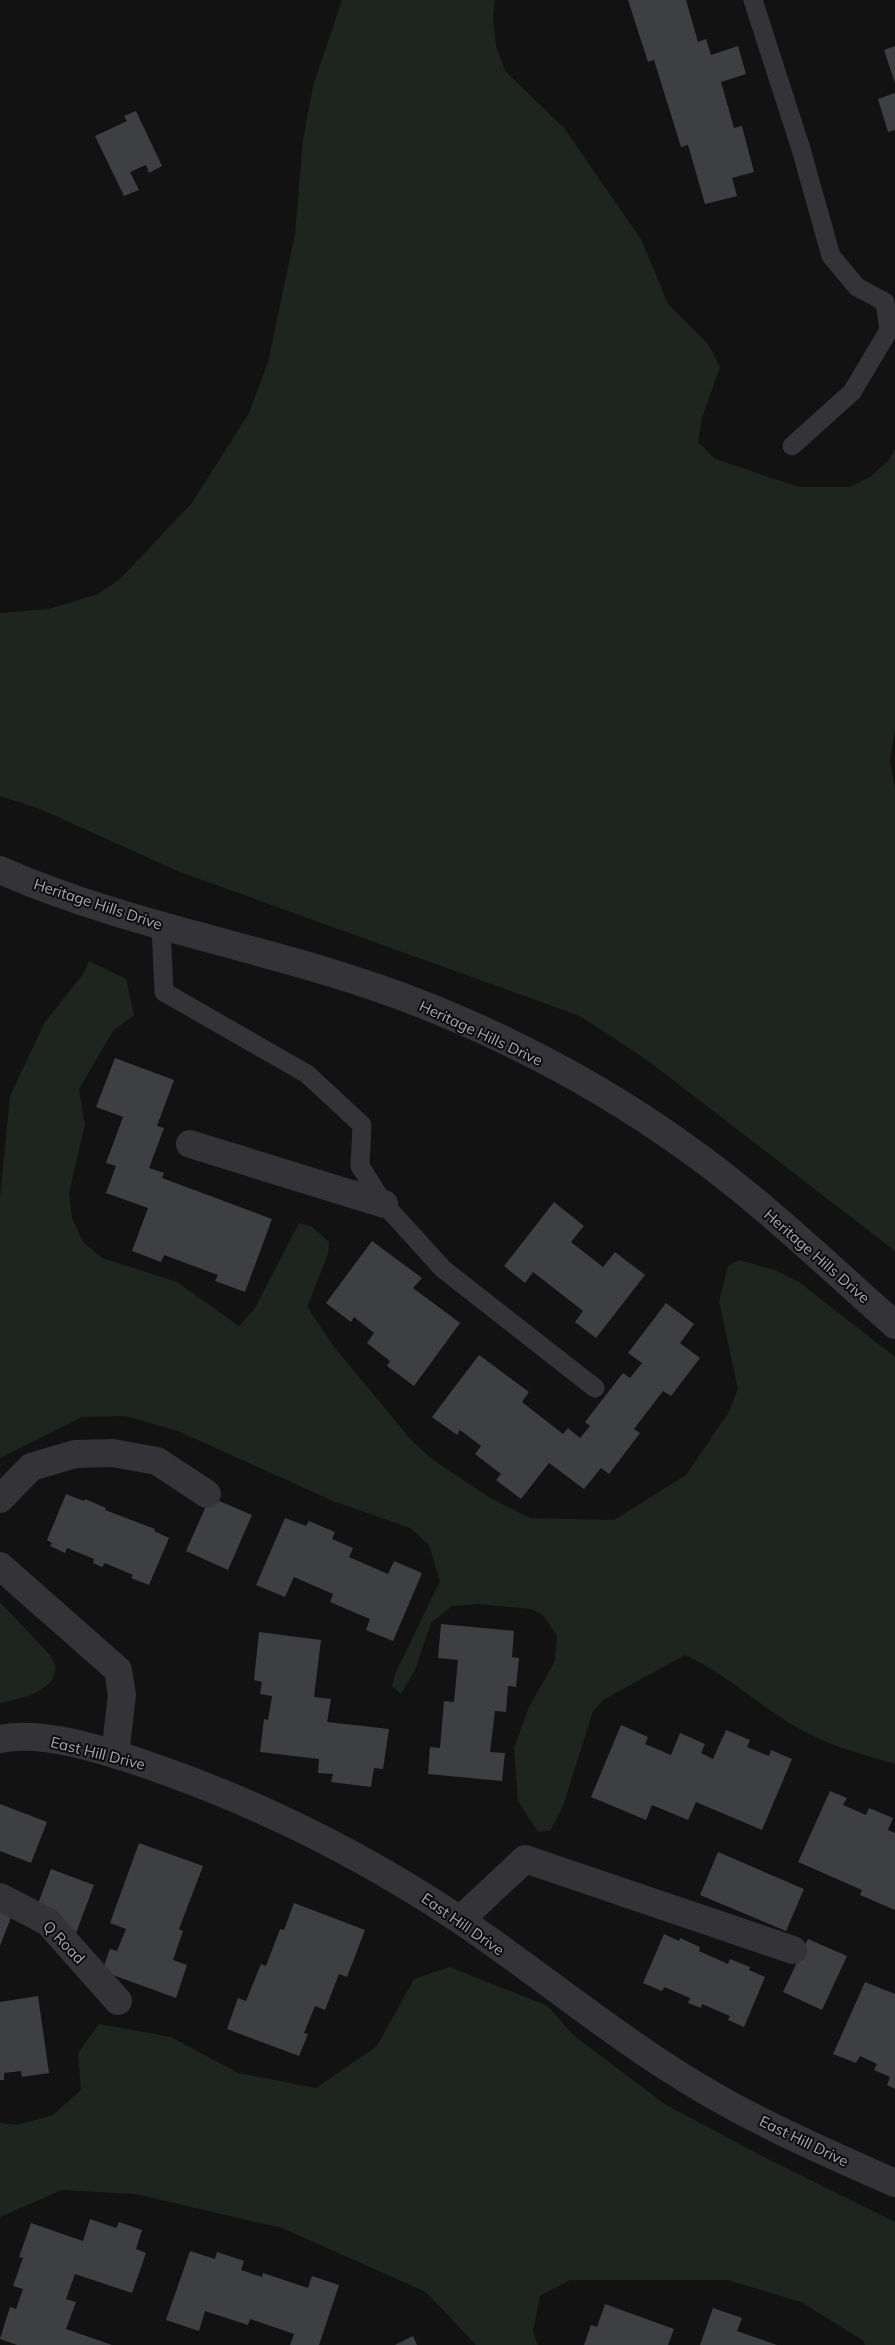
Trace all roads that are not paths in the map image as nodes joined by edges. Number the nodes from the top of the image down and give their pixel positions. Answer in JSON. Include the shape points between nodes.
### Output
{"nodes":[{"id":1,"x":753,"y":0,"type":"edge"},
{"id":2,"x":792,"y":446,"type":"dead end"},
{"id":3,"x":0,"y":870,"type":"edge"},
{"id":4,"x":161,"y":926,"type":"junction"},
{"id":5,"x":190,"y":1144,"type":"dead end"},
{"id":6,"x":384,"y":1204,"type":"junction"},
{"id":7,"x":895,"y":1325,"type":"edge"},
{"id":8,"x":595,"y":1388,"type":"dead end"},
{"id":9,"x":207,"y":1494,"type":"dead end"},
{"id":10,"x":0,"y":1499,"type":"edge"},
{"id":11,"x":0,"y":1566,"type":"edge"},
{"id":12,"x":0,"y":1739,"type":"edge"},
{"id":13,"x":115,"y":1754,"type":"junction"},
{"id":14,"x":0,"y":1897,"type":"edge"},
{"id":15,"x":460,"y":1920,"type":"junction"},
{"id":16,"x":793,"y":1950,"type":"dead end"},
{"id":17,"x":118,"y":2001,"type":"dead end"},
{"id":18,"x":895,"y":2183,"type":"edge"}],
"edges":[{"from":1,"to":2,"type":"lane","via":[[802,149],[831,256],[857,287],[885,302],[889,330],[852,392]]},
{"from":3,"to":4,"type":"street","name":"Heritage Hills Drive","via":[[82,902]]},
{"from":4,"to":6,"type":"lane","via":[[164,992],[307,1074],[362,1124],[360,1166]]},
{"from":4,"to":7,"type":"street","name":"Heritage Hills Drive","via":[[340,975],[429,1007],[598,1090],[685,1146],[760,1205]]},
{"from":5,"to":6,"type":"street"},
{"from":6,"to":8,"type":"lane","via":[[443,1269]]},
{"from":9,"to":10,"type":"street","via":[[157,1462],[113,1453],[75,1454],[31,1467]]},
{"from":11,"to":13,"type":"street","via":[[118,1670],[122,1695]]},
{"from":12,"to":13,"type":"street","name":"East Hill Drive","via":[[12,1736],[63,1741]]},
{"from":13,"to":15,"type":"street","name":"East Hill Drive","via":[[192,1780],[319,1837],[397,1879]]},
{"from":14,"to":17,"type":"street","name":"Q Road","via":[[48,1922]]},
{"from":15,"to":16,"type":"street","via":[[525,1859]]},
{"from":15,"to":18,"type":"street","name":"East Hill Drive","via":[[598,2022],[675,2073],[749,2114]]}]}
